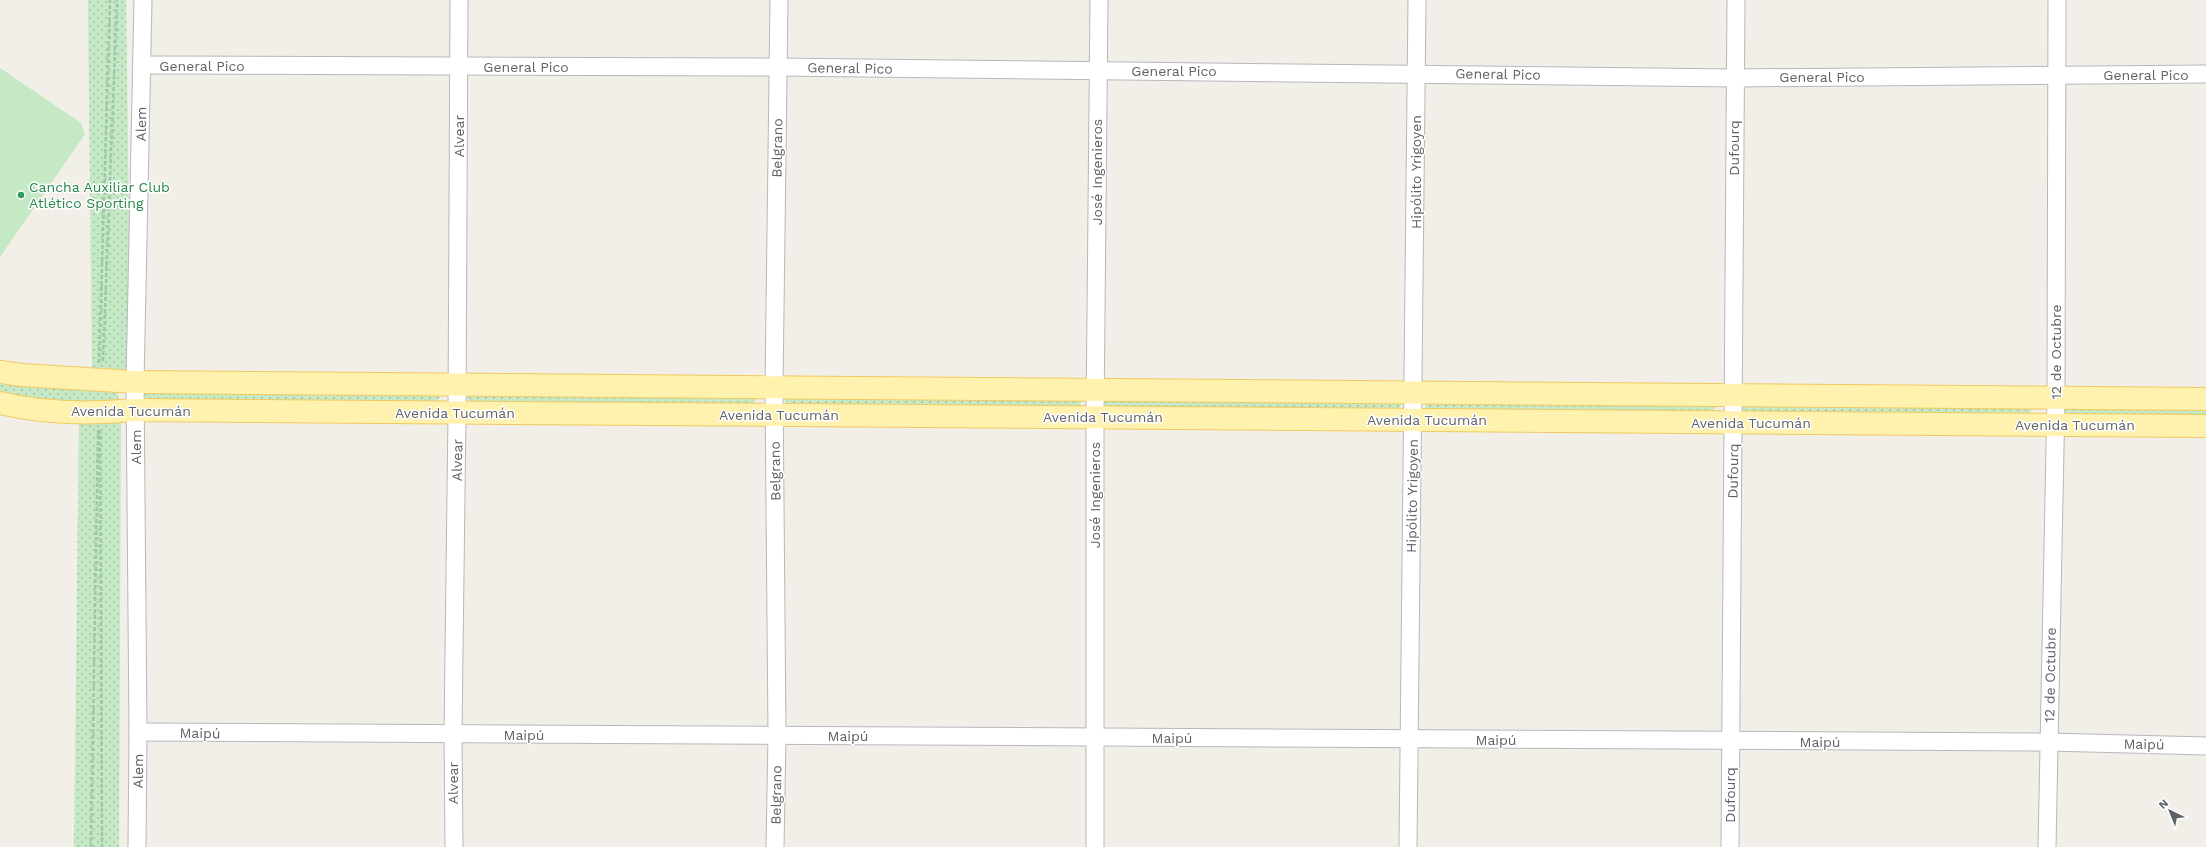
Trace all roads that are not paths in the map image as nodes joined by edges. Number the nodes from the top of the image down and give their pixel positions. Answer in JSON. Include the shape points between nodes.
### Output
{"nodes":[{"id":1,"x":143,"y":0,"type":"edge"},
{"id":2,"x":459,"y":0,"type":"edge"},
{"id":3,"x":779,"y":0,"type":"edge"},
{"id":4,"x":1099,"y":0,"type":"edge"},
{"id":5,"x":1417,"y":0,"type":"edge"},
{"id":6,"x":1736,"y":0,"type":"edge"},
{"id":7,"x":2057,"y":0,"type":"edge"},
{"id":8,"x":143,"y":65,"type":"junction"},
{"id":9,"x":459,"y":66,"type":"junction"},
{"id":10,"x":778,"y":67,"type":"junction"},
{"id":11,"x":1097,"y":70,"type":"junction"},
{"id":12,"x":1416,"y":73,"type":"junction"},
{"id":13,"x":2206,"y":74,"type":"edge"},
{"id":14,"x":2056,"y":75,"type":"junction"},
{"id":15,"x":1734,"y":78,"type":"junction"},
{"id":16,"x":0,"y":372,"type":"edge"},
{"id":17,"x":135,"y":382,"type":"junction"},
{"id":18,"x":458,"y":384,"type":"junction"},
{"id":19,"x":774,"y":387,"type":"junction"},
{"id":20,"x":1096,"y":390,"type":"junction"},
{"id":21,"x":1414,"y":392,"type":"junction"},
{"id":22,"x":1734,"y":395,"type":"junction"},
{"id":23,"x":2056,"y":398,"type":"junction"},
{"id":24,"x":2206,"y":399,"type":"edge"},
{"id":25,"x":0,"y":402,"type":"edge"},
{"id":26,"x":135,"y":410,"type":"junction"},
{"id":27,"x":457,"y":412,"type":"junction"},
{"id":28,"x":774,"y":415,"type":"junction"},
{"id":29,"x":1095,"y":417,"type":"junction"},
{"id":30,"x":1413,"y":420,"type":"junction"},
{"id":31,"x":1734,"y":422,"type":"junction"},
{"id":32,"x":2055,"y":425,"type":"junction"},
{"id":33,"x":2206,"y":426,"type":"edge"},
{"id":34,"x":138,"y":732,"type":"junction"},
{"id":35,"x":453,"y":735,"type":"junction"},
{"id":36,"x":777,"y":736,"type":"junction"},
{"id":37,"x":1096,"y":738,"type":"junction"},
{"id":38,"x":1408,"y":739,"type":"junction"},
{"id":39,"x":1730,"y":741,"type":"junction"},
{"id":40,"x":2049,"y":742,"type":"junction"},
{"id":41,"x":2206,"y":746,"type":"edge"},
{"id":42,"x":137,"y":847,"type":"edge"},
{"id":43,"x":454,"y":847,"type":"edge"},
{"id":44,"x":775,"y":847,"type":"edge"},
{"id":45,"x":1095,"y":847,"type":"edge"},
{"id":46,"x":1408,"y":847,"type":"edge"},
{"id":47,"x":1730,"y":847,"type":"edge"},
{"id":48,"x":2047,"y":847,"type":"edge"}],
"edges":[{"from":1,"to":8,"type":"street","name":"Alem"},
{"from":2,"to":9,"type":"street","name":"Alvear"},
{"from":3,"to":10,"type":"street","name":"Belgrano"},
{"from":4,"to":11,"type":"street","name":"José Ingenieros"},
{"from":5,"to":12,"type":"street","name":"Hipólito Yrigoyen"},
{"from":6,"to":15,"type":"street","name":"Dufourq"},
{"from":7,"to":14,"type":"street","name":"12 de Octubre"},
{"from":8,"to":9,"type":"street","name":"General Pico"},
{"from":8,"to":17,"type":"street","name":"Alem"},
{"from":9,"to":10,"type":"street","name":"General Pico"},
{"from":9,"to":18,"type":"street","name":"Alvear"},
{"from":10,"to":11,"type":"street","name":"General Pico"},
{"from":10,"to":19,"type":"street","name":"Belgrano"},
{"from":11,"to":12,"type":"street","name":"General Pico"},
{"from":11,"to":20,"type":"street","name":"José Ingenieros"},
{"from":12,"to":15,"type":"street","name":"General Pico"},
{"from":12,"to":21,"type":"street","name":"Hipólito Yrigoyen"},
{"from":13,"to":14,"type":"street","name":"General Pico"},
{"from":14,"to":15,"type":"street","name":"General Pico"},
{"from":14,"to":23,"type":"street","name":"12 de Octubre"},
{"from":15,"to":22,"type":"street","name":"Dufourq"},
{"from":16,"to":17,"type":"main road","name":"Avenida Tucumán"},
{"from":17,"to":18,"type":"main road","name":"Avenida Tucumán"},
{"from":17,"to":26,"type":"street","name":"Alem"},
{"from":18,"to":19,"type":"main road","name":"Avenida Tucumán"},
{"from":18,"to":27,"type":"street","name":"Alvear"},
{"from":19,"to":20,"type":"main road","name":"Avenida Tucumán"},
{"from":19,"to":28,"type":"street","name":"Belgrano"},
{"from":20,"to":21,"type":"main road","name":"Avenida Tucumán"},
{"from":20,"to":29,"type":"street","name":"José Ingenieros"},
{"from":21,"to":22,"type":"main road","name":"Avenida Tucumán"},
{"from":21,"to":30,"type":"street","name":"Hipólito Yrigoyen"},
{"from":22,"to":23,"type":"main road","name":"Avenida Tucumán"},
{"from":22,"to":31,"type":"street","name":"Dufourq"},
{"from":23,"to":24,"type":"main road","name":"Avenida Tucumán"},
{"from":23,"to":32,"type":"street","name":"12 de Octubre"},
{"from":25,"to":26,"type":"main road","name":"Avenida Tucumán","via":[[38,410],[98,413]]},
{"from":26,"to":27,"type":"main road","name":"Avenida Tucumán"},
{"from":26,"to":34,"type":"street","name":"Alem"},
{"from":27,"to":28,"type":"main road","name":"Avenida Tucumán"},
{"from":27,"to":35,"type":"street","name":"Alvear"},
{"from":28,"to":29,"type":"main road","name":"Avenida Tucumán"},
{"from":28,"to":36,"type":"street","name":"Belgrano"},
{"from":29,"to":30,"type":"main road","name":"Avenida Tucumán"},
{"from":29,"to":37,"type":"street","name":"José Ingenieros"},
{"from":30,"to":31,"type":"main road","name":"Avenida Tucumán"},
{"from":30,"to":38,"type":"street","name":"Hipólito Yrigoyen"},
{"from":31,"to":32,"type":"main road","name":"Avenida Tucumán"},
{"from":31,"to":39,"type":"street","name":"Dufourq"},
{"from":32,"to":33,"type":"main road","name":"Avenida Tucumán"},
{"from":32,"to":40,"type":"street","name":"12 de Octubre"},
{"from":34,"to":35,"type":"street","name":"Maipú"},
{"from":34,"to":42,"type":"street","name":"Alem"},
{"from":35,"to":36,"type":"street","name":"Maipú"},
{"from":35,"to":43,"type":"street","name":"Alvear"},
{"from":36,"to":37,"type":"street","name":"Maipú"},
{"from":36,"to":44,"type":"street","name":"Belgrano"},
{"from":37,"to":38,"type":"street","name":"Maipú"},
{"from":37,"to":45,"type":"street","name":"José Ingenieros"},
{"from":38,"to":39,"type":"street","name":"Maipú"},
{"from":38,"to":46,"type":"street","name":"Hipólito Yrigoyen"},
{"from":39,"to":40,"type":"street","name":"Maipú"},
{"from":39,"to":47,"type":"street","name":"Dufourq"},
{"from":40,"to":41,"type":"street","name":"Maipú"},
{"from":40,"to":48,"type":"street","name":"12 de Octubre"}]}
